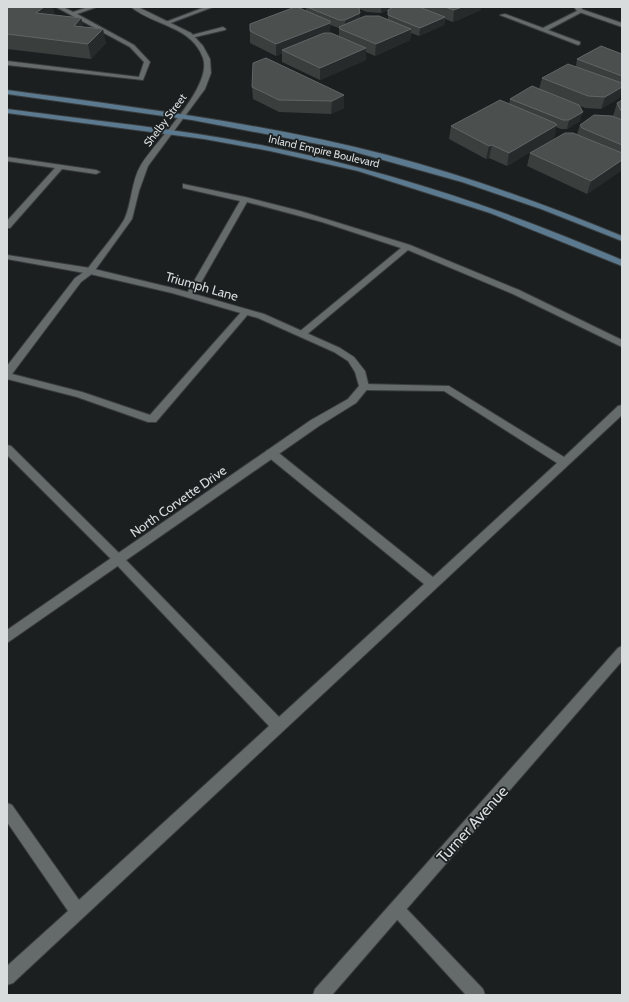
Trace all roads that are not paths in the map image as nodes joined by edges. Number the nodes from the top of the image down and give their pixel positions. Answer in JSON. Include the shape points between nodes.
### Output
{"nodes":[{"id":1,"x":59,"y":7,"type":"edge"},
{"id":2,"x":94,"y":7,"type":"edge"},
{"id":3,"x":134,"y":7,"type":"edge"},
{"id":4,"x":210,"y":7,"type":"edge"},
{"id":5,"x":579,"y":9,"type":"edge"},
{"id":6,"x":72,"y":14,"type":"junction"},
{"id":7,"x":503,"y":15,"type":"dead end"},
{"id":8,"x":166,"y":23,"type":"junction"},
{"id":9,"x":622,"y":25,"type":"edge"},
{"id":10,"x":223,"y":30,"type":"dead end"},
{"id":11,"x":543,"y":30,"type":"junction"},
{"id":12,"x":191,"y":36,"type":"junction"},
{"id":13,"x":578,"y":43,"type":"dead end"},
{"id":14,"x":7,"y":63,"type":"edge"},
{"id":15,"x":7,"y":92,"type":"edge"},
{"id":16,"x":7,"y":112,"type":"edge"},
{"id":17,"x":182,"y":116,"type":"junction"},
{"id":18,"x":169,"y":133,"type":"junction"},
{"id":19,"x":7,"y":159,"type":"edge"},
{"id":20,"x":60,"y":167,"type":"junction"},
{"id":21,"x":96,"y":172,"type":"dead end"},
{"id":22,"x":186,"y":186,"type":"dead end"},
{"id":23,"x":245,"y":199,"type":"junction"},
{"id":24,"x":7,"y":226,"type":"edge"},
{"id":25,"x":622,"y":239,"type":"edge"},
{"id":26,"x":407,"y":247,"type":"junction"},
{"id":27,"x":7,"y":257,"type":"edge"},
{"id":28,"x":622,"y":263,"type":"edge"},
{"id":29,"x":90,"y":271,"type":"junction"},
{"id":30,"x":190,"y":295,"type":"junction"},
{"id":31,"x":246,"y":312,"type":"junction"},
{"id":32,"x":302,"y":334,"type":"junction"},
{"id":33,"x":622,"y":344,"type":"edge"},
{"id":34,"x":7,"y":374,"type":"edge"},
{"id":35,"x":364,"y":387,"type":"junction"},
{"id":36,"x":622,"y":409,"type":"edge"},
{"id":37,"x":7,"y":449,"type":"edge"},
{"id":38,"x":271,"y":453,"type":"junction"},
{"id":39,"x":564,"y":462,"type":"junction"},
{"id":40,"x":118,"y":560,"type":"junction"},
{"id":41,"x":433,"y":584,"type":"junction"},
{"id":42,"x":7,"y":637,"type":"edge"},
{"id":43,"x":622,"y":652,"type":"edge"},
{"id":44,"x":278,"y":726,"type":"junction"},
{"id":45,"x":7,"y":810,"type":"edge"},
{"id":46,"x":396,"y":909,"type":"junction"},
{"id":47,"x":77,"y":911,"type":"junction"},
{"id":48,"x":7,"y":977,"type":"edge"},
{"id":49,"x":321,"y":995,"type":"edge"},
{"id":50,"x":477,"y":995,"type":"edge"}],
"edges":[{"from":1,"to":6,"type":"street"},
{"from":2,"to":6,"type":"street"},
{"from":3,"to":8,"type":"street","name":"Shelby Street"},
{"from":4,"to":8,"type":"street"},
{"from":5,"to":9,"type":"street"},
{"from":5,"to":11,"type":"street"},
{"from":6,"to":14,"type":"street","via":[[132,46],[147,62],[141,78]]},
{"from":7,"to":11,"type":"street"},
{"from":8,"to":12,"type":"street","name":"Shelby Street"},
{"from":10,"to":12,"type":"street"},
{"from":11,"to":13,"type":"street"},
{"from":12,"to":17,"type":"street","name":"Shelby Street","via":[[207,59],[208,73],[202,89]]},
{"from":15,"to":17,"type":"main road","name":"Inland Empire Boulevard"},
{"from":16,"to":18,"type":"main road","name":"Inland Empire Boulevard"},
{"from":17,"to":18,"type":"street","name":"Shelby Street"},
{"from":17,"to":25,"type":"main road","name":"Inland Empire Boulevard","via":[[303,138],[464,179],[533,203]]},
{"from":18,"to":28,"type":"main road","name":"Inland Empire Boulevard","via":[[269,149],[364,171],[525,222]]},
{"from":18,"to":29,"type":"street","name":"Shelby Street","via":[[144,166],[128,219]]},
{"from":19,"to":20,"type":"street"},
{"from":20,"to":21,"type":"street"},
{"from":20,"to":24,"type":"street"},
{"from":22,"to":23,"type":"street"},
{"from":23,"to":26,"type":"street"},
{"from":23,"to":30,"type":"street"},
{"from":26,"to":32,"type":"street"},
{"from":26,"to":33,"type":"street","via":[[467,270],[560,312]]},
{"from":27,"to":29,"type":"street","name":"Triumph Lane"},
{"from":29,"to":30,"type":"street","name":"Triumph Lane"},
{"from":29,"to":34,"type":"street","name":"Shelby Street","via":[[78,280]]},
{"from":30,"to":31,"type":"street","name":"Triumph Lane"},
{"from":31,"to":32,"type":"street","name":"Triumph Lane"},
{"from":31,"to":34,"type":"street","via":[[152,419],[79,394]]},
{"from":32,"to":35,"type":"street","name":"Triumph Lane","via":[[351,359],[360,371]]},
{"from":35,"to":38,"type":"street","name":"North Corvette Drive","via":[[352,401]]},
{"from":35,"to":39,"type":"street","via":[[446,388]]},
{"from":36,"to":39,"type":"street"},
{"from":37,"to":40,"type":"street"},
{"from":38,"to":40,"type":"street","name":"North Corvette Drive"},
{"from":38,"to":41,"type":"street"},
{"from":39,"to":41,"type":"street"},
{"from":40,"to":42,"type":"street","name":"North Corvette Drive"},
{"from":40,"to":44,"type":"street"},
{"from":41,"to":44,"type":"street"},
{"from":43,"to":46,"type":"street","name":"Turner Avenue"},
{"from":44,"to":47,"type":"street"},
{"from":45,"to":47,"type":"street"},
{"from":46,"to":49,"type":"street","name":"Turner Avenue"},
{"from":46,"to":50,"type":"street"},
{"from":47,"to":48,"type":"street"}]}
